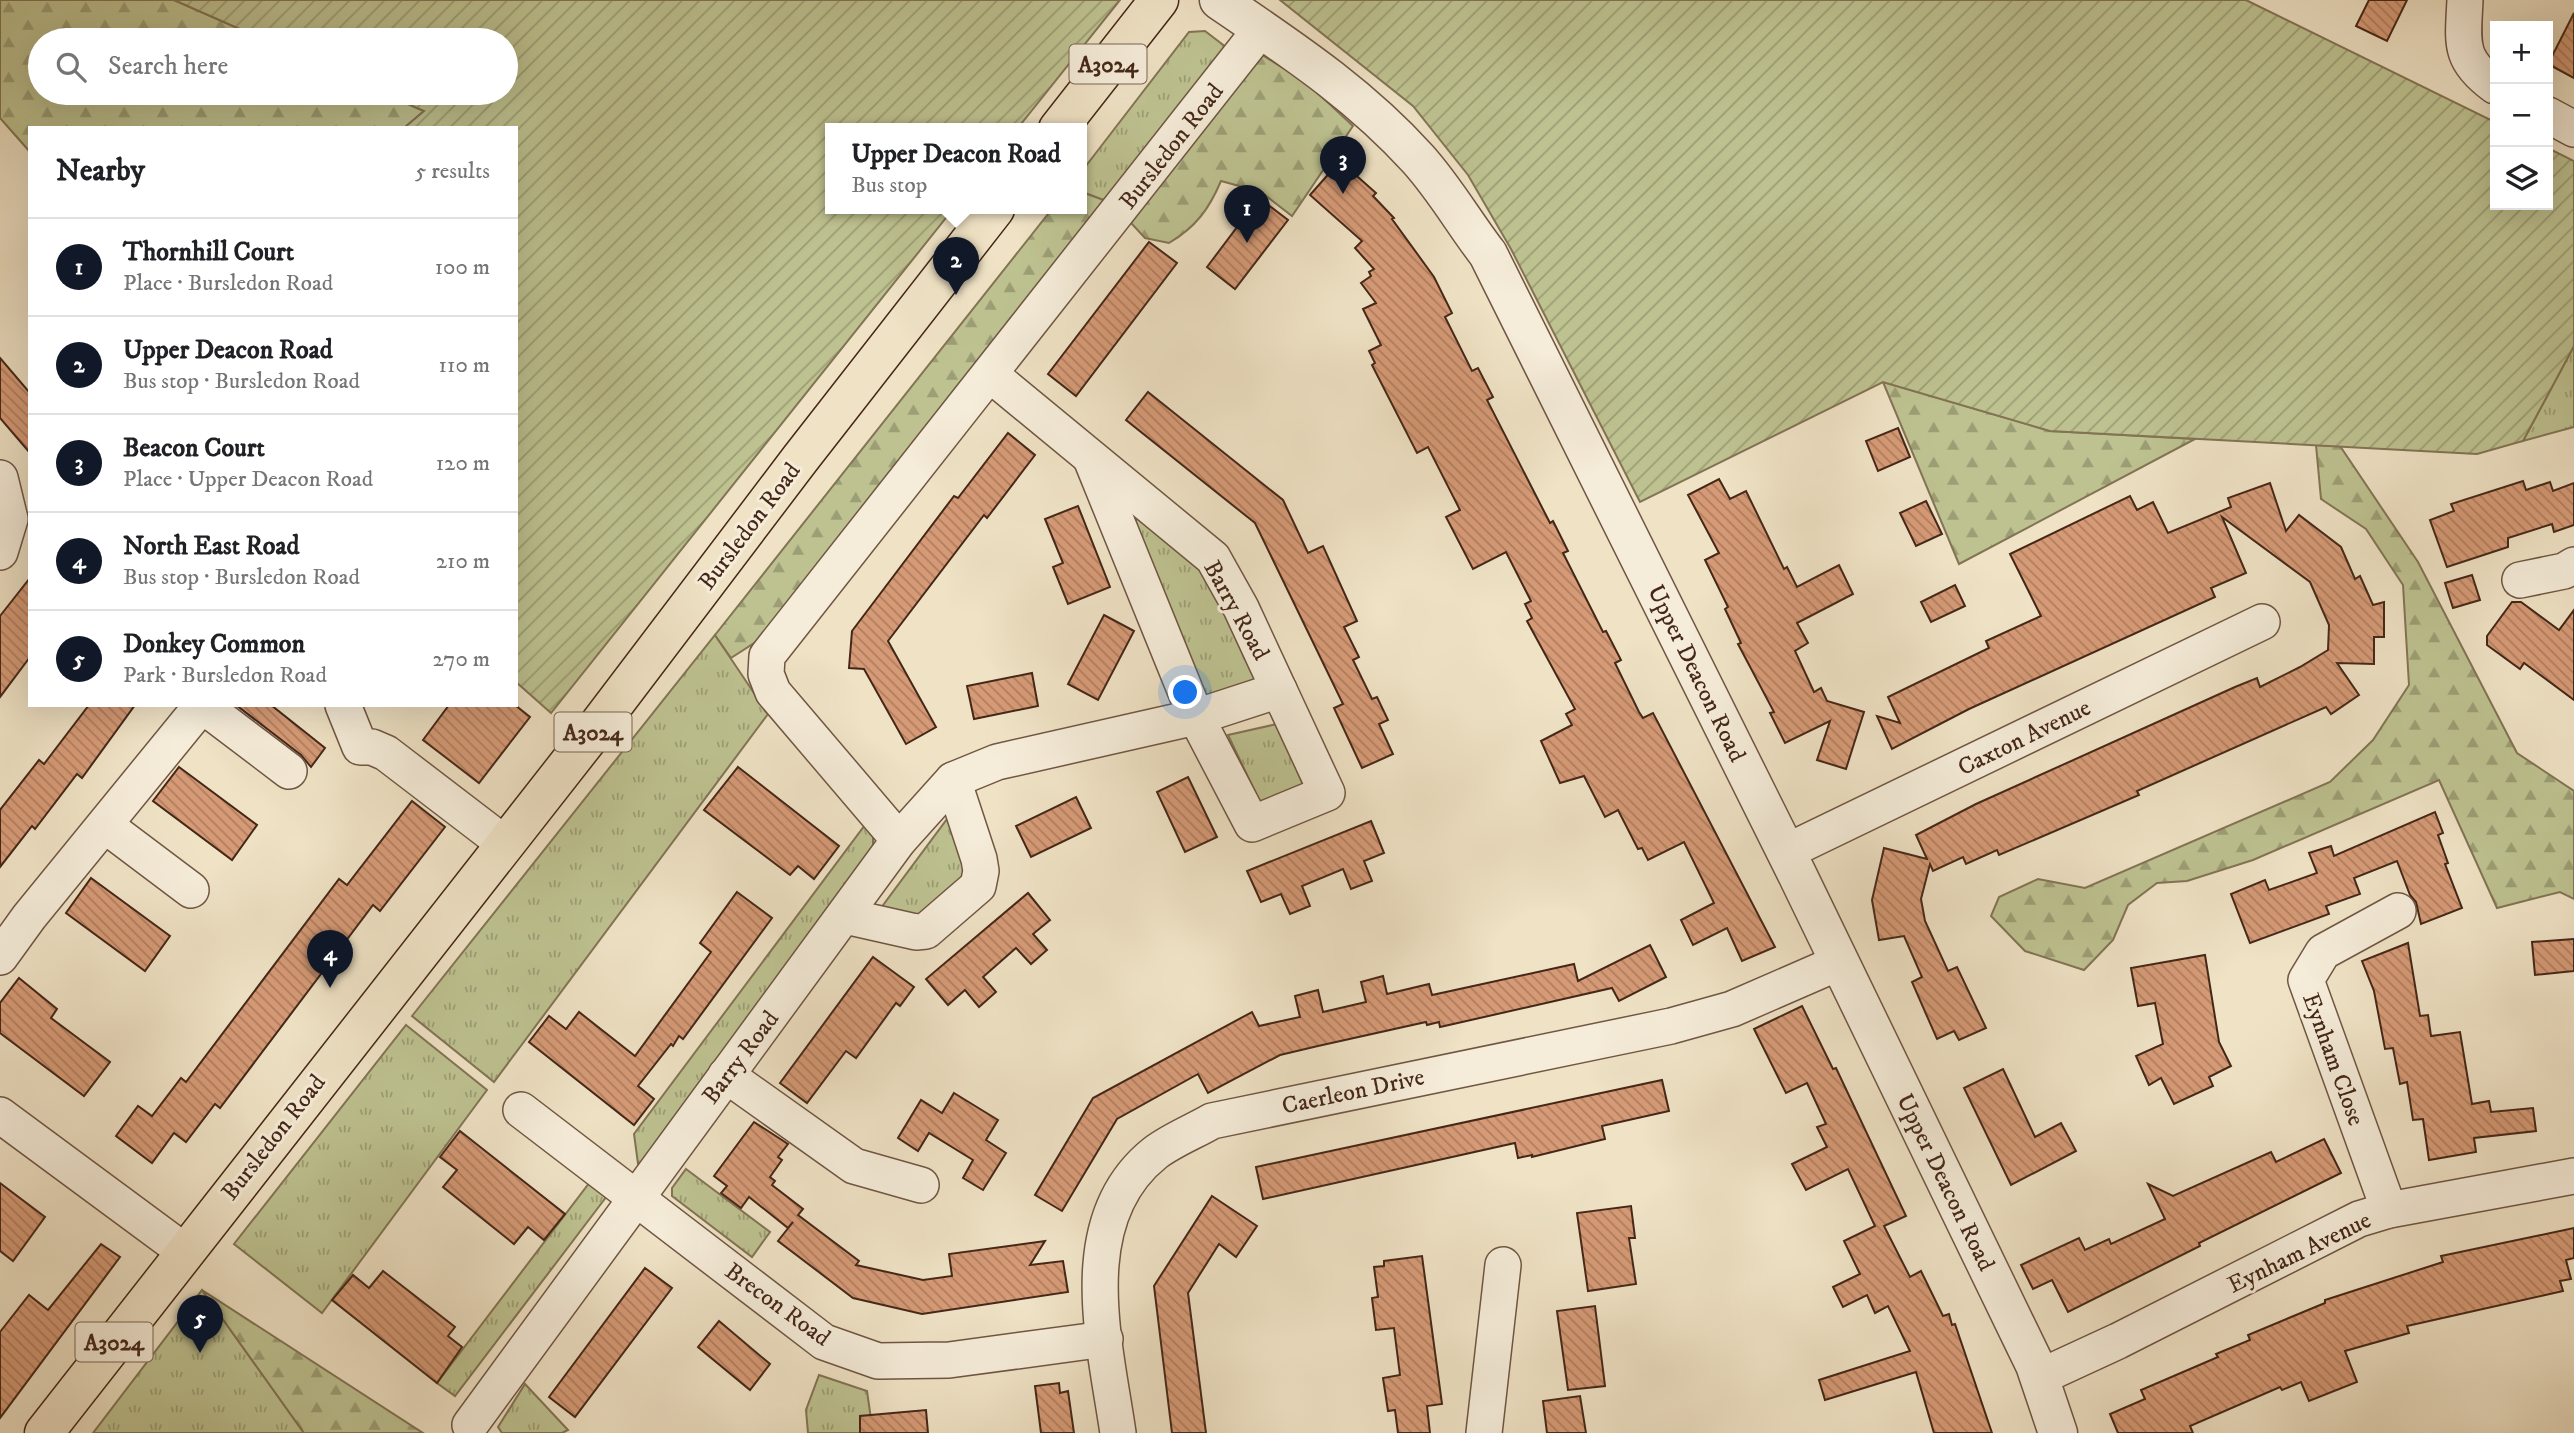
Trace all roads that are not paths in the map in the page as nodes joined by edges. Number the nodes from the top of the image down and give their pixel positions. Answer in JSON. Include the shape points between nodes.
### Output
{"nodes":[{"id":1,"x":1159,"y":0,"type":"edge"},
{"id":2,"x":1219,"y":0,"type":"edge"},
{"id":3,"x":2465,"y":0,"type":"edge"},
{"id":4,"x":1261,"y":29,"type":"junction"},
{"id":5,"x":2492,"y":84,"type":"edge"},
{"id":6,"x":2553,"y":119,"type":"edge"},
{"id":7,"x":1063,"y":123,"type":"edge"},
{"id":8,"x":2574,"y":130,"type":"edge"},
{"id":9,"x":991,"y":214,"type":"edge"},
{"id":10,"x":991,"y":375,"type":"junction"},
{"id":11,"x":1090,"y":456,"type":"junction"},
{"id":12,"x":0,"y":478,"type":"edge"},
{"id":13,"x":0,"y":552,"type":"edge"},
{"id":14,"x":2574,"y":565,"type":"edge"},
{"id":15,"x":2519,"y":580,"type":"dead end"},
{"id":16,"x":2262,"y":622,"type":"dead end"},
{"id":17,"x":1279,"y":690,"type":"junction"},
{"id":18,"x":200,"y":707,"type":"edge"},
{"id":19,"x":205,"y":707,"type":"edge"},
{"id":20,"x":344,"y":707,"type":"edge"},
{"id":21,"x":1196,"y":718,"type":"junction"},
{"id":22,"x":289,"y":771,"type":"dead end"},
{"id":23,"x":953,"y":780,"type":"junction"},
{"id":24,"x":106,"y":826,"type":"junction"},
{"id":25,"x":899,"y":840,"type":"junction"},
{"id":26,"x":505,"y":844,"type":"junction"},
{"id":27,"x":1786,"y":852,"type":"junction"},
{"id":28,"x":191,"y":891,"type":"dead end"},
{"id":29,"x":2398,"y":911,"type":"dead end"},
{"id":30,"x":845,"y":916,"type":"junction"},
{"id":31,"x":0,"y":957,"type":"edge"},
{"id":32,"x":1840,"y":962,"type":"junction"},
{"id":33,"x":726,"y":1075,"type":"junction"},
{"id":34,"x":521,"y":1110,"type":"dead end"},
{"id":35,"x":0,"y":1115,"type":"edge"},
{"id":36,"x":2574,"y":1176,"type":"edge"},
{"id":37,"x":921,"y":1185,"type":"dead end"},
{"id":38,"x":636,"y":1198,"type":"junction"},
{"id":39,"x":2389,"y":1210,"type":"junction"},
{"id":40,"x":184,"y":1251,"type":"junction"},
{"id":41,"x":1503,"y":1265,"type":"dead end"},
{"id":42,"x":1105,"y":1339,"type":"junction"},
{"id":43,"x":2040,"y":1377,"type":"junction"},
{"id":44,"x":470,"y":1425,"type":"dead end"},
{"id":45,"x":44,"y":1433,"type":"edge"},
{"id":46,"x":1118,"y":1433,"type":"edge"},
{"id":47,"x":1485,"y":1433,"type":"edge"},
{"id":48,"x":2058,"y":1433,"type":"edge"}],
"edges":[{"from":1,"to":7,"type":"main road","number":"A3024"},
{"from":2,"to":4,"type":"street","name":"Upper Deacon Road"},
{"from":3,"to":5,"type":"street","via":[[2462,48],[2474,71]]},
{"from":4,"to":10,"type":"street","name":"Bursledon Road"},
{"from":4,"to":27,"type":"street","name":"Upper Deacon Road","via":[[1330,76],[1384,123],[1451,199],[1488,254]]},
{"from":6,"to":8,"type":"street"},
{"from":9,"to":26,"type":"main road","name":"Bursledon Road","number":"A3024"},
{"from":10,"to":11,"type":"street","name":"Barry Road"},
{"from":10,"to":25,"type":"street","name":"Bursledon Road","via":[[767,656],[766,674],[773,692]]},
{"from":11,"to":17,"type":"street","name":"Barry Road","via":[[1213,558]]},
{"from":11,"to":21,"type":"street","name":"Barry Road"},
{"from":12,"to":13,"type":"street","via":[[10,519]]},
{"from":14,"to":15,"type":"street"},
{"from":16,"to":27,"type":"street","name":"Caxton Avenue"},
{"from":17,"to":21,"type":"street","name":"Barry Road"},
{"from":17,"to":21,"type":"street","name":"Barry Road","via":[[1327,793],[1252,824]]},
{"from":18,"to":24,"type":"street"},
{"from":19,"to":22,"type":"street"},
{"from":20,"to":26,"type":"street","via":[[360,747],[386,753]]},
{"from":21,"to":23,"type":"street","name":"Barry Road","via":[[997,762]]},
{"from":23,"to":25,"type":"street","name":"Barry Road"},
{"from":23,"to":30,"type":"street","via":[[979,859],[978,886],[926,931]]},
{"from":24,"to":28,"type":"street"},
{"from":24,"to":31,"type":"street"},
{"from":25,"to":30,"type":"street","name":"Barry Road"},
{"from":26,"to":40,"type":"main road","name":"Bursledon Road","number":"A3024"},
{"from":27,"to":32,"type":"street","name":"Upper Deacon Road"},
{"from":29,"to":39,"type":"street","name":"Eynham Close","via":[[2323,951],[2306,980]]},
{"from":30,"to":33,"type":"street","name":"Barry Road"},
{"from":32,"to":42,"type":"street","name":"Caerleon Drive","via":[[1732,1009],[1671,1026],[1212,1121],[1155,1154],[1125,1188],[1106,1228],[1100,1262]]},
{"from":32,"to":43,"type":"street","name":"Upper Deacon Road"},
{"from":33,"to":37,"type":"street","via":[[854,1166]]},
{"from":33,"to":38,"type":"street","name":"Barry Road"},
{"from":34,"to":38,"type":"street"},
{"from":35,"to":40,"type":"street"},
{"from":36,"to":39,"type":"street","name":"Eynham Avenue"},
{"from":38,"to":42,"type":"street","name":"Brecon Road","via":[[824,1342],[878,1361],[948,1360]]},
{"from":38,"to":44,"type":"street","name":"Barry Road"},
{"from":39,"to":43,"type":"street","name":"Eynham Avenue","via":[[2359,1219]]},
{"from":40,"to":45,"type":"main road","name":"Bursledon Road","number":"A3024"},
{"from":41,"to":47,"type":"street"},
{"from":42,"to":46,"type":"street","name":"Caerleon Drive"},
{"from":43,"to":48,"type":"street","name":"Upper Deacon Road"}]}
